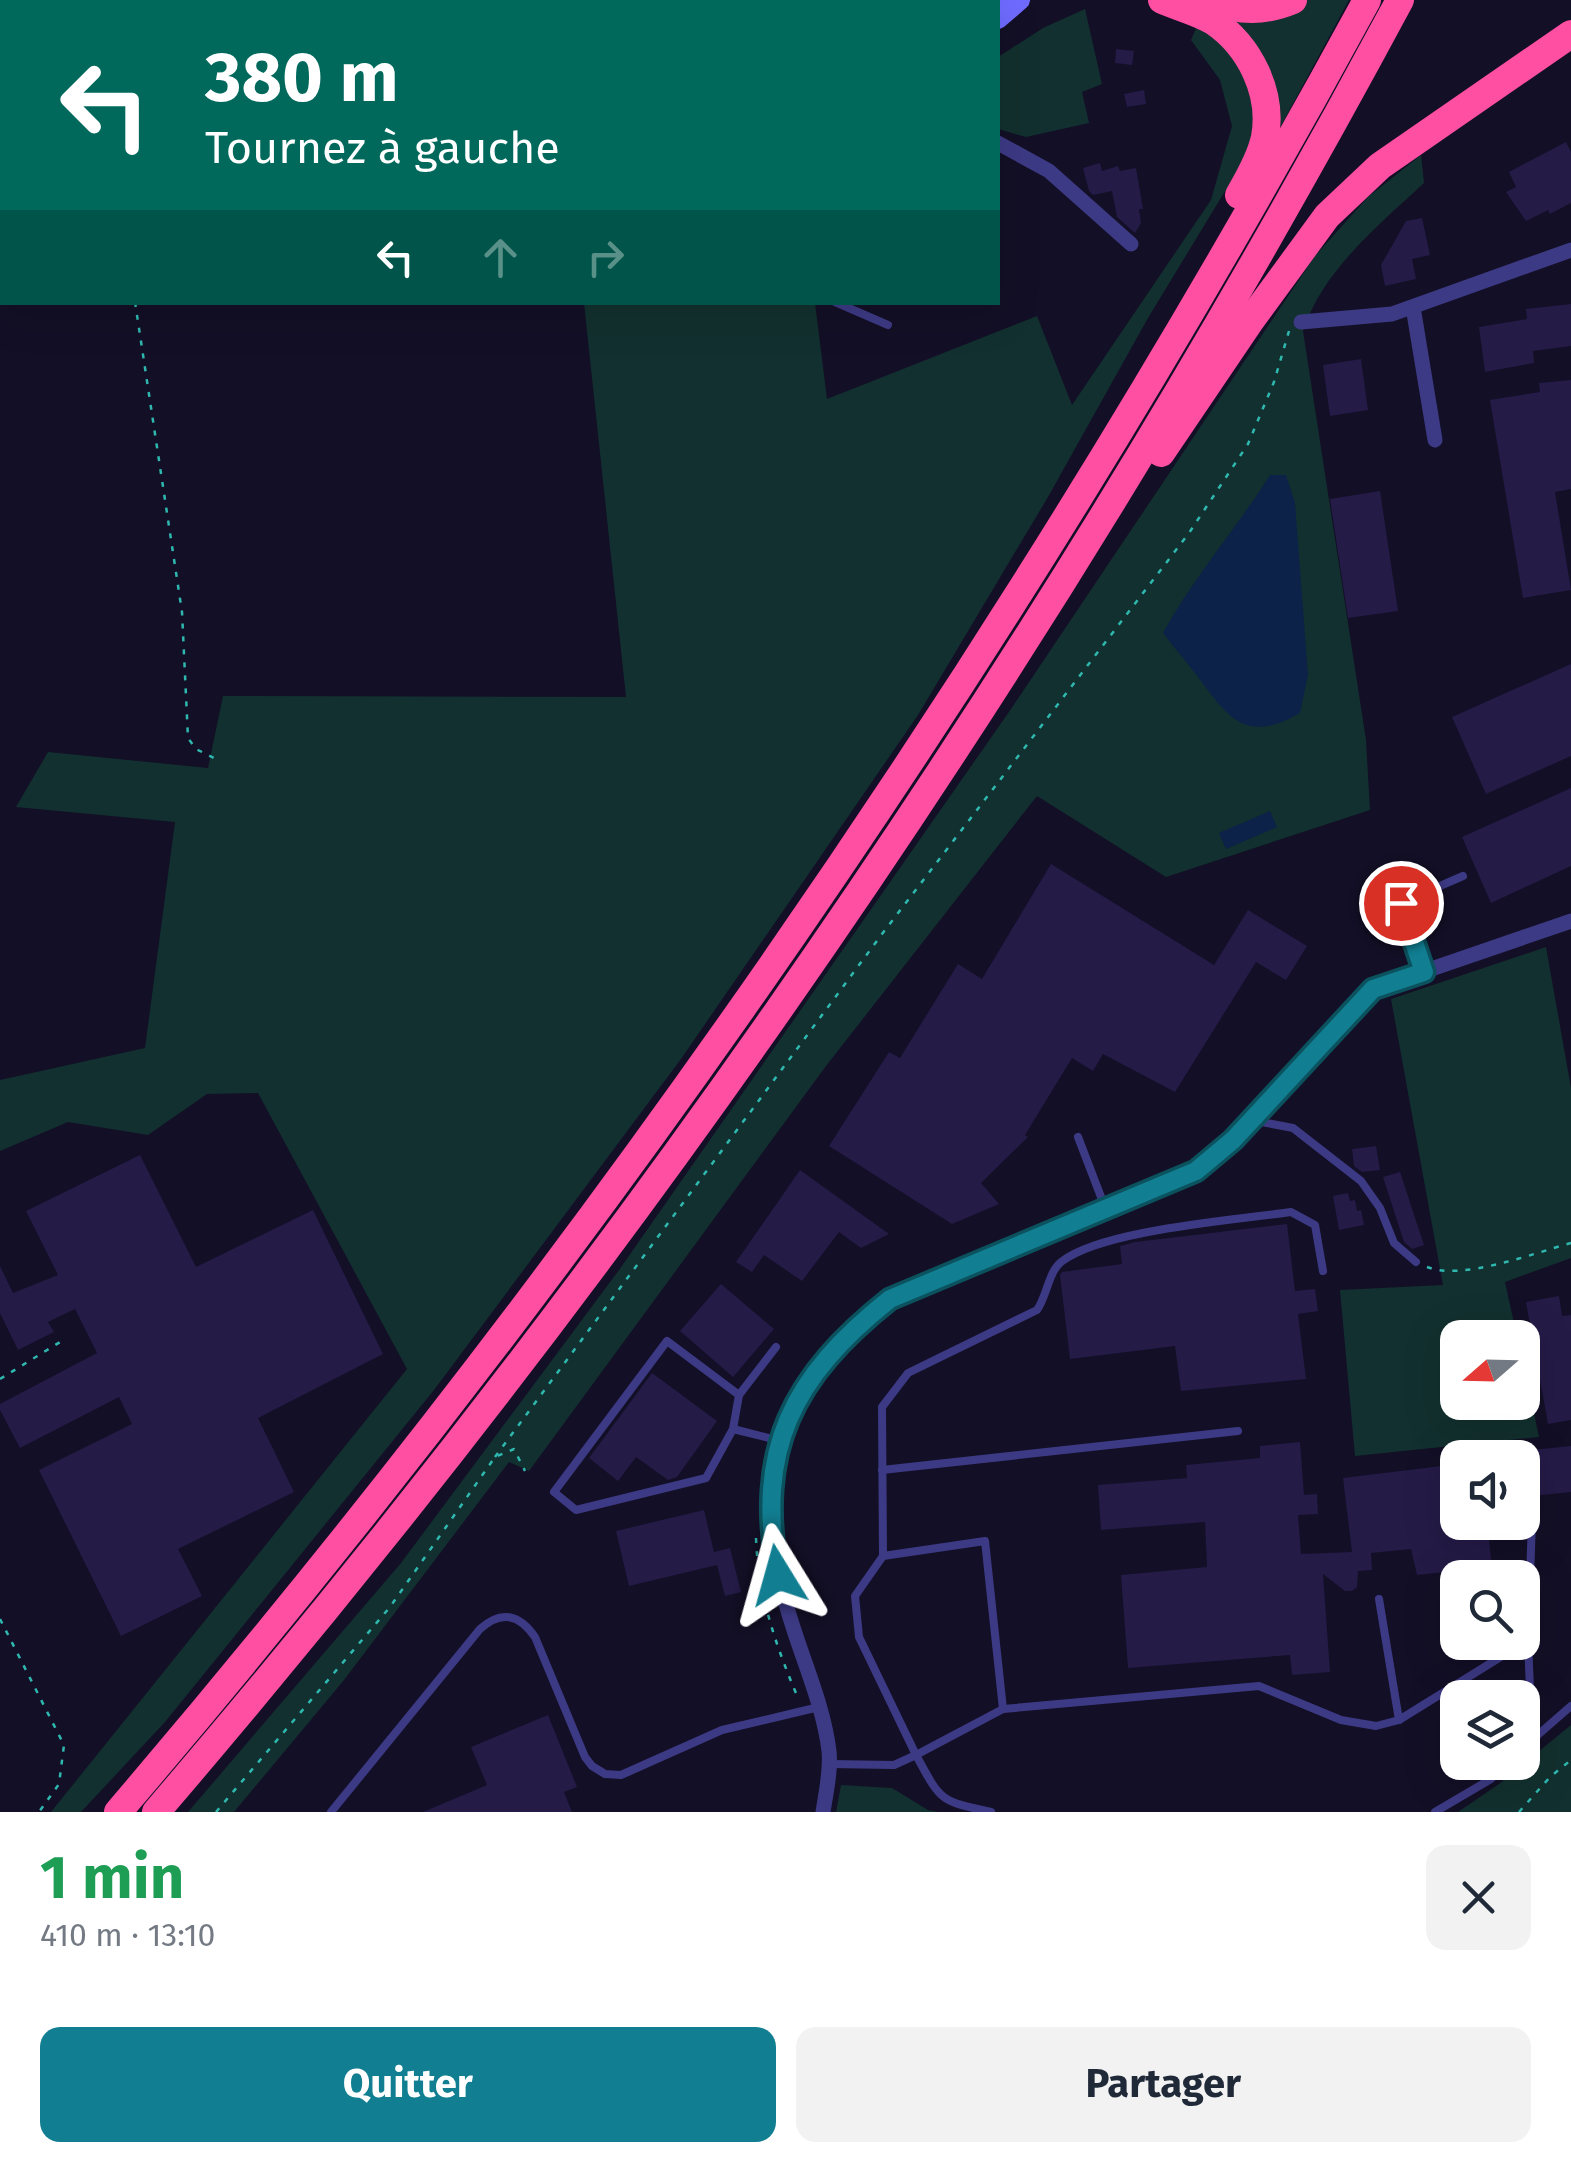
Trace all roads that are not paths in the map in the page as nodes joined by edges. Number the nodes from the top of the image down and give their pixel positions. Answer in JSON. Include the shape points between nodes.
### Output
{"nodes":[{"id":1,"x":1020,"y":0,"type":"edge"},
{"id":2,"x":1162,"y":0,"type":"edge"},
{"id":3,"x":1211,"y":0,"type":"edge"},
{"id":4,"x":1293,"y":0,"type":"edge"},
{"id":5,"x":1368,"y":0,"type":"edge"},
{"id":6,"x":1400,"y":0,"type":"edge"},
{"id":7,"x":1000,"y":16,"type":"edge"},
{"id":8,"x":1571,"y":34,"type":"edge"},
{"id":9,"x":1000,"y":144,"type":"edge"},
{"id":10,"x":1131,"y":244,"type":"dead end"},
{"id":11,"x":1571,"y":250,"type":"edge"},
{"id":12,"x":842,"y":305,"type":"edge"},
{"id":13,"x":1413,"y":306,"type":"junction"},
{"id":14,"x":1301,"y":322,"type":"road end"},
{"id":15,"x":888,"y":325,"type":"dead end"},
{"id":16,"x":1178,"y":334,"type":"junction"},
{"id":17,"x":1435,"y":440,"type":"dead end"},
{"id":18,"x":1126,"y":477,"type":"junction"},
{"id":19,"x":1462,"y":876,"type":"dead end"},
{"id":20,"x":1571,"y":921,"type":"edge"},
{"id":21,"x":1424,"y":972,"type":"junction"},
{"id":22,"x":1251,"y":1120,"type":"junction"},
{"id":23,"x":1078,"y":1136,"type":"dead end"},
{"id":24,"x":1106,"y":1210,"type":"junction"},
{"id":25,"x":1416,"y":1262,"type":"road end"},
{"id":26,"x":1323,"y":1271,"type":"dead end"},
{"id":27,"x":776,"y":1347,"type":"dead end"},
{"id":28,"x":738,"y":1395,"type":"junction"},
{"id":29,"x":734,"y":1429,"type":"junction"},
{"id":30,"x":1238,"y":1431,"type":"dead end"},
{"id":31,"x":780,"y":1441,"type":"junction"},
{"id":32,"x":882,"y":1470,"type":"junction"},
{"id":33,"x":883,"y":1556,"type":"junction"},
{"id":34,"x":1379,"y":1599,"type":"dead end"},
{"id":35,"x":1496,"y":1660,"type":"edge"},
{"id":36,"x":1571,"y":1706,"type":"edge"},
{"id":37,"x":811,"y":1708,"type":"junction"},
{"id":38,"x":1003,"y":1709,"type":"junction"},
{"id":39,"x":1399,"y":1720,"type":"junction"},
{"id":40,"x":1540,"y":1733,"type":"edge"},
{"id":41,"x":916,"y":1755,"type":"junction"},
{"id":42,"x":829,"y":1764,"type":"junction"},
{"id":43,"x":1487,"y":1780,"type":"edge"},
{"id":44,"x":118,"y":1812,"type":"edge"},
{"id":45,"x":156,"y":1812,"type":"edge"},
{"id":46,"x":331,"y":1812,"type":"edge"},
{"id":47,"x":824,"y":1812,"type":"edge"},
{"id":48,"x":990,"y":1812,"type":"edge"},
{"id":49,"x":1435,"y":1812,"type":"edge"}],
"edges":[{"from":1,"to":7,"type":"street"},
{"from":2,"to":16,"type":"highway","via":[[1212,21],[1243,48],[1267,107],[1265,140],[1247,182],[1173,317]]},
{"from":3,"to":4,"type":"highway","via":[[1258,10]]},
{"from":5,"to":16,"type":"highway"},
{"from":6,"to":18,"type":"highway"},
{"from":8,"to":18,"type":"highway","via":[[1380,166],[1326,216],[1145,476]]},
{"from":9,"to":10,"type":"street","via":[[1049,172]]},
{"from":11,"to":13,"type":"street"},
{"from":12,"to":15,"type":"lane"},
{"from":13,"to":14,"type":"street"},
{"from":13,"to":17,"type":"street"},
{"from":16,"to":44,"type":"highway","via":[[907,768],[660,1126],[383,1493]]},
{"from":18,"to":45,"type":"highway","via":[[926,790],[664,1170],[379,1544]]},
{"from":19,"to":21,"type":"lane","via":[[1401,903]]},
{"from":20,"to":21,"type":"street"},
{"from":21,"to":22,"type":"street","via":[[1373,989]]},
{"from":22,"to":24,"type":"street","via":[[1196,1171]]},
{"from":22,"to":25,"type":"lane","via":[[1293,1128],[1361,1181],[1394,1244]]},
{"from":23,"to":24,"type":"lane"},
{"from":24,"to":31,"type":"street","via":[[890,1299],[819,1365]]},
{"from":26,"to":32,"type":"lane","via":[[1315,1225],[1290,1212],[1122,1237],[1074,1254],[1058,1264],[1037,1310],[908,1373],[882,1407]]},
{"from":27,"to":28,"type":"lane"},
{"from":28,"to":29,"type":"lane"},
{"from":28,"to":29,"type":"lane","via":[[667,1341],[554,1492],[576,1510],[706,1478]]},
{"from":29,"to":31,"type":"lane"},
{"from":30,"to":32,"type":"lane"},
{"from":31,"to":37,"type":"street","via":[[771,1537]]},
{"from":32,"to":33,"type":"lane"},
{"from":33,"to":38,"type":"lane","via":[[985,1541]]},
{"from":33,"to":41,"type":"lane","via":[[855,1596],[859,1636]]},
{"from":34,"to":39,"type":"lane"},
{"from":35,"to":39,"type":"lane"},
{"from":36,"to":40,"type":"lane"},
{"from":37,"to":42,"type":"street"},
{"from":37,"to":46,"type":"lane","via":[[722,1730],[612,1776],[585,1756],[527,1625],[496,1617]]},
{"from":38,"to":39,"type":"lane","via":[[1259,1686],[1341,1720],[1376,1726]]},
{"from":38,"to":41,"type":"lane"},
{"from":41,"to":42,"type":"lane","via":[[894,1765]]},
{"from":41,"to":48,"type":"lane","via":[[938,1796]]},
{"from":42,"to":47,"type":"street"},
{"from":43,"to":49,"type":"lane"}]}
